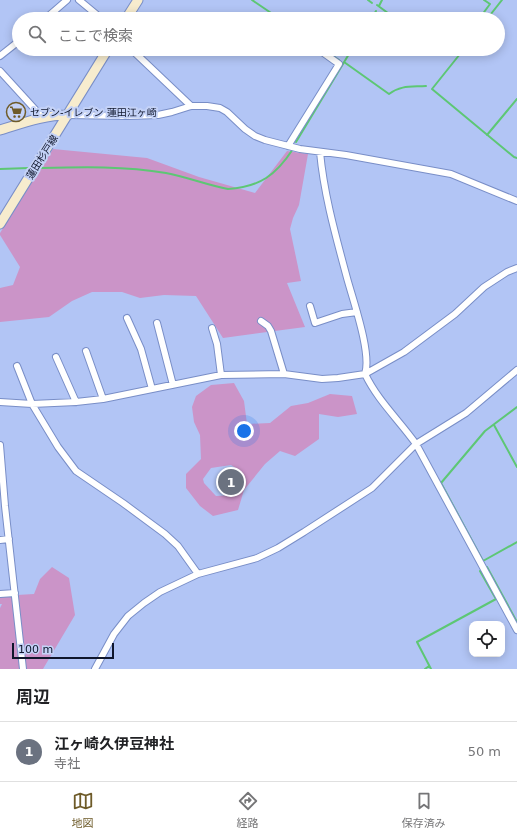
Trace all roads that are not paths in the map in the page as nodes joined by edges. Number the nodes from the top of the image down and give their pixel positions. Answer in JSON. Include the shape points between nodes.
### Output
{"nodes":[{"id":1,"x":67,"y":0,"type":"edge"},
{"id":2,"x":79,"y":0,"type":"edge"},
{"id":3,"x":138,"y":0,"type":"edge"},
{"id":4,"x":53,"y":12,"type":"edge"},
{"id":5,"x":94,"y":12,"type":"edge"},
{"id":6,"x":130,"y":12,"type":"edge"},
{"id":7,"x":12,"y":47,"type":"edge"},
{"id":8,"x":0,"y":56,"type":"edge"},
{"id":9,"x":104,"y":56,"type":"edge"},
{"id":10,"x":138,"y":56,"type":"edge"},
{"id":11,"x":328,"y":56,"type":"edge"},
{"id":12,"x":0,"y":71,"type":"edge"},
{"id":13,"x":191,"y":106,"type":"junction"},
{"id":14,"x":68,"y":115,"type":"junction"},
{"id":15,"x":42,"y":117,"type":"junction"},
{"id":16,"x":0,"y":130,"type":"edge"},
{"id":17,"x":288,"y":146,"type":"junction"},
{"id":18,"x":320,"y":152,"type":"junction"},
{"id":19,"x":517,"y":201,"type":"edge"},
{"id":20,"x":0,"y":224,"type":"edge"},
{"id":21,"x":517,"y":268,"type":"edge"},
{"id":22,"x":310,"y":306,"type":"dead end"},
{"id":23,"x":357,"y":312,"type":"junction"},
{"id":24,"x":127,"y":318,"type":"dead end"},
{"id":25,"x":261,"y":321,"type":"dead end"},
{"id":26,"x":157,"y":323,"type":"dead end"},
{"id":27,"x":212,"y":328,"type":"dead end"},
{"id":28,"x":86,"y":351,"type":"dead end"},
{"id":29,"x":56,"y":357,"type":"dead end"},
{"id":30,"x":17,"y":366,"type":"dead end"},
{"id":31,"x":517,"y":370,"type":"edge"},
{"id":32,"x":284,"y":374,"type":"junction"},
{"id":33,"x":365,"y":374,"type":"junction"},
{"id":34,"x":221,"y":375,"type":"junction"},
{"id":35,"x":173,"y":385,"type":"junction"},
{"id":36,"x":152,"y":389,"type":"junction"},
{"id":37,"x":103,"y":399,"type":"junction"},
{"id":38,"x":0,"y":402,"type":"edge"},
{"id":39,"x":76,"y":402,"type":"junction"},
{"id":40,"x":32,"y":404,"type":"junction"},
{"id":41,"x":416,"y":444,"type":"junction"},
{"id":42,"x":0,"y":445,"type":"edge"},
{"id":43,"x":9,"y":539,"type":"junction"},
{"id":44,"x":0,"y":540,"type":"edge"},
{"id":45,"x":198,"y":574,"type":"junction"},
{"id":46,"x":15,"y":593,"type":"junction"},
{"id":47,"x":0,"y":594,"type":"edge"},
{"id":48,"x":517,"y":630,"type":"edge"},
{"id":49,"x":23,"y":669,"type":"edge"},
{"id":50,"x":95,"y":669,"type":"edge"}],
"edges":[{"from":1,"to":4,"type":"street"},
{"from":2,"to":5,"type":"street"},
{"from":3,"to":6,"type":"main road"},
{"from":7,"to":8,"type":"street"},
{"from":9,"to":14,"type":"main road","name":"蓮田杉戸線"},
{"from":10,"to":13,"type":"street"},
{"from":11,"to":17,"type":"street","via":[[339,64]]},
{"from":12,"to":15,"type":"street"},
{"from":13,"to":14,"type":"street","via":[[158,114]]},
{"from":13,"to":17,"type":"street","via":[[220,108],[255,136]]},
{"from":14,"to":15,"type":"main road"},
{"from":14,"to":20,"type":"main road","name":"蓮田杉戸線"},
{"from":15,"to":16,"type":"main road"},
{"from":17,"to":18,"type":"street"},
{"from":18,"to":19,"type":"street","via":[[451,174]]},
{"from":18,"to":23,"type":"street","via":[[338,245]]},
{"from":21,"to":33,"type":"street","via":[[506,272],[484,287],[455,314],[404,352]]},
{"from":22,"to":23,"type":"street","via":[[315,322]]},
{"from":23,"to":33,"type":"street","via":[[368,367]]},
{"from":24,"to":36,"type":"street","via":[[141,349]]},
{"from":25,"to":32,"type":"street","via":[[268,326]]},
{"from":26,"to":35,"type":"street"},
{"from":27,"to":34,"type":"street"},
{"from":28,"to":37,"type":"street"},
{"from":29,"to":39,"type":"street"},
{"from":30,"to":40,"type":"street"},
{"from":31,"to":41,"type":"street","via":[[466,413]]},
{"from":32,"to":33,"type":"street","via":[[322,379]]},
{"from":32,"to":34,"type":"street"},
{"from":33,"to":41,"type":"street","via":[[388,410]]},
{"from":34,"to":35,"type":"street"},
{"from":35,"to":36,"type":"street"},
{"from":36,"to":37,"type":"street"},
{"from":37,"to":39,"type":"street"},
{"from":38,"to":40,"type":"street"},
{"from":39,"to":40,"type":"street"},
{"from":40,"to":45,"type":"street","via":[[76,471],[165,534],[178,546]]},
{"from":41,"to":45,"type":"street","via":[[372,488],[278,548],[257,558]]},
{"from":41,"to":48,"type":"street"},
{"from":42,"to":43,"type":"street"},
{"from":43,"to":44,"type":"street"},
{"from":43,"to":46,"type":"street"},
{"from":45,"to":50,"type":"street","via":[[160,592],[128,616],[114,634]]},
{"from":46,"to":47,"type":"street"},
{"from":46,"to":49,"type":"street"}]}
